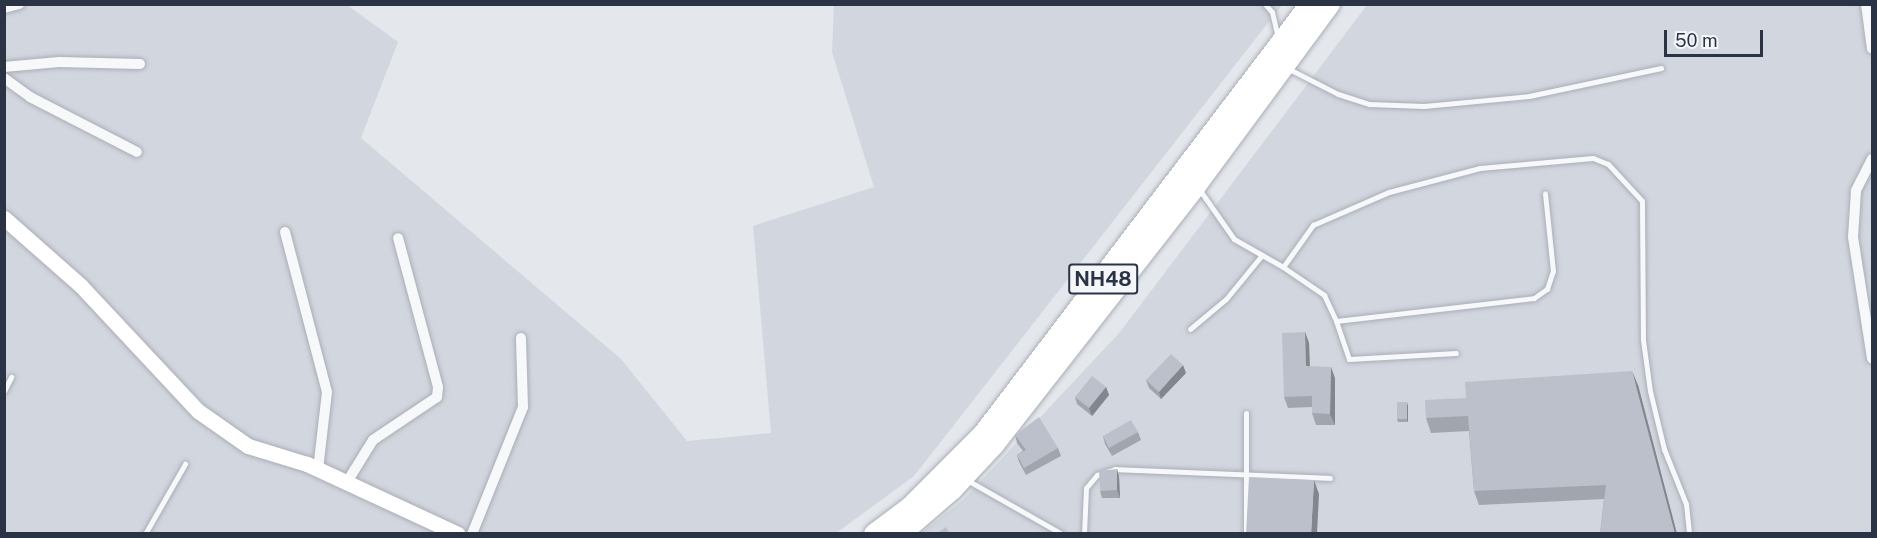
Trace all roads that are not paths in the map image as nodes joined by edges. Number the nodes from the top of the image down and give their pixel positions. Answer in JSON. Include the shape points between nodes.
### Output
{"nodes":[{"id":1,"x":19,"y":4,"type":"edge"},
{"id":2,"x":1265,"y":4,"type":"edge"},
{"id":3,"x":1310,"y":4,"type":"edge"},
{"id":4,"x":1330,"y":4,"type":"edge"},
{"id":5,"x":1866,"y":4,"type":"edge"},
{"id":6,"x":4,"y":8,"type":"edge"},
{"id":7,"x":1280,"y":45,"type":"junction"},
{"id":8,"x":1872,"y":49,"type":"edge"},
{"id":9,"x":140,"y":64,"type":"dead end"},
{"id":10,"x":1283,"y":66,"type":"junction"},
{"id":11,"x":4,"y":67,"type":"edge"},
{"id":12,"x":1661,"y":68,"type":"dead end"},
{"id":13,"x":4,"y":78,"type":"edge"},
{"id":14,"x":137,"y":152,"type":"dead end"},
{"id":15,"x":1872,"y":159,"type":"edge"},
{"id":16,"x":1196,"y":186,"type":"junction"},
{"id":17,"x":1545,"y":194,"type":"dead end"},
{"id":18,"x":4,"y":218,"type":"edge"},
{"id":19,"x":285,"y":232,"type":"dead end"},
{"id":20,"x":398,"y":238,"type":"dead end"},
{"id":21,"x":1262,"y":255,"type":"junction"},
{"id":22,"x":1283,"y":267,"type":"junction"},
{"id":23,"x":1336,"y":321,"type":"junction"},
{"id":24,"x":1190,"y":329,"type":"dead end"},
{"id":25,"x":521,"y":338,"type":"dead end"},
{"id":26,"x":1456,"y":353,"type":"dead end"},
{"id":27,"x":1872,"y":359,"type":"edge"},
{"id":28,"x":11,"y":377,"type":"dead end"},
{"id":29,"x":4,"y":391,"type":"edge"},
{"id":30,"x":1246,"y":413,"type":"dead end"},
{"id":31,"x":185,"y":464,"type":"dead end"},
{"id":32,"x":318,"y":470,"type":"junction"},
{"id":33,"x":1246,"y":475,"type":"junction"},
{"id":34,"x":963,"y":478,"type":"junction"},
{"id":35,"x":1330,"y":478,"type":"dead end"},
{"id":36,"x":347,"y":482,"type":"junction"},
{"id":37,"x":145,"y":534,"type":"edge"},
{"id":38,"x":458,"y":534,"type":"edge"},
{"id":39,"x":472,"y":534,"type":"edge"},
{"id":40,"x":874,"y":534,"type":"edge"},
{"id":41,"x":901,"y":534,"type":"edge"},
{"id":42,"x":1062,"y":534,"type":"edge"},
{"id":43,"x":1084,"y":534,"type":"edge"},
{"id":44,"x":1246,"y":534,"type":"edge"},
{"id":45,"x":1689,"y":534,"type":"edge"}],
"edges":[{"from":1,"to":6,"type":"street"},
{"from":2,"to":7,"type":"lane","via":[[1272,12]]},
{"from":3,"to":7,"type":"highway","number":"NH48"},
{"from":4,"to":10,"type":"highway","number":"NH48"},
{"from":5,"to":8,"type":"street"},
{"from":7,"to":40,"type":"highway","number":"NH48","via":[[982,434],[910,507]]},
{"from":9,"to":11,"type":"street","via":[[59,62]]},
{"from":10,"to":12,"type":"lane","via":[[1338,94],[1369,104],[1424,106],[1529,96]]},
{"from":10,"to":16,"type":"highway","number":"NH48"},
{"from":13,"to":14,"type":"street","via":[[30,97]]},
{"from":15,"to":27,"type":"street","via":[[1856,191],[1853,237]]},
{"from":16,"to":21,"type":"lane","via":[[1234,239]]},
{"from":16,"to":34,"type":"highway","number":"NH48","via":[[1002,435]]},
{"from":17,"to":23,"type":"lane","via":[[1553,271],[1547,289],[1533,298]]},
{"from":18,"to":32,"type":"street","via":[[81,286],[198,411],[248,446]]},
{"from":19,"to":32,"type":"street","via":[[327,392]]},
{"from":20,"to":36,"type":"street","via":[[438,387],[437,397],[373,440]]},
{"from":21,"to":22,"type":"lane"},
{"from":21,"to":24,"type":"lane","via":[[1226,299]]},
{"from":22,"to":23,"type":"lane","via":[[1324,295]]},
{"from":22,"to":45,"type":"lane","via":[[1313,225],[1389,192],[1479,168],[1593,158],[1608,164],[1642,201],[1641,310],[1648,381],[1664,449],[1686,504]]},
{"from":23,"to":26,"type":"lane","via":[[1349,360]]},
{"from":25,"to":39,"type":"street","via":[[523,406]]},
{"from":28,"to":29,"type":"lane"},
{"from":30,"to":33,"type":"lane"},
{"from":31,"to":37,"type":"lane"},
{"from":32,"to":36,"type":"street"},
{"from":33,"to":35,"type":"lane"},
{"from":33,"to":43,"type":"lane","via":[[1137,468],[1097,476],[1086,488]]},
{"from":33,"to":44,"type":"lane"},
{"from":34,"to":41,"type":"highway","number":"NH48"},
{"from":34,"to":42,"type":"lane"},
{"from":36,"to":38,"type":"street"}]}
